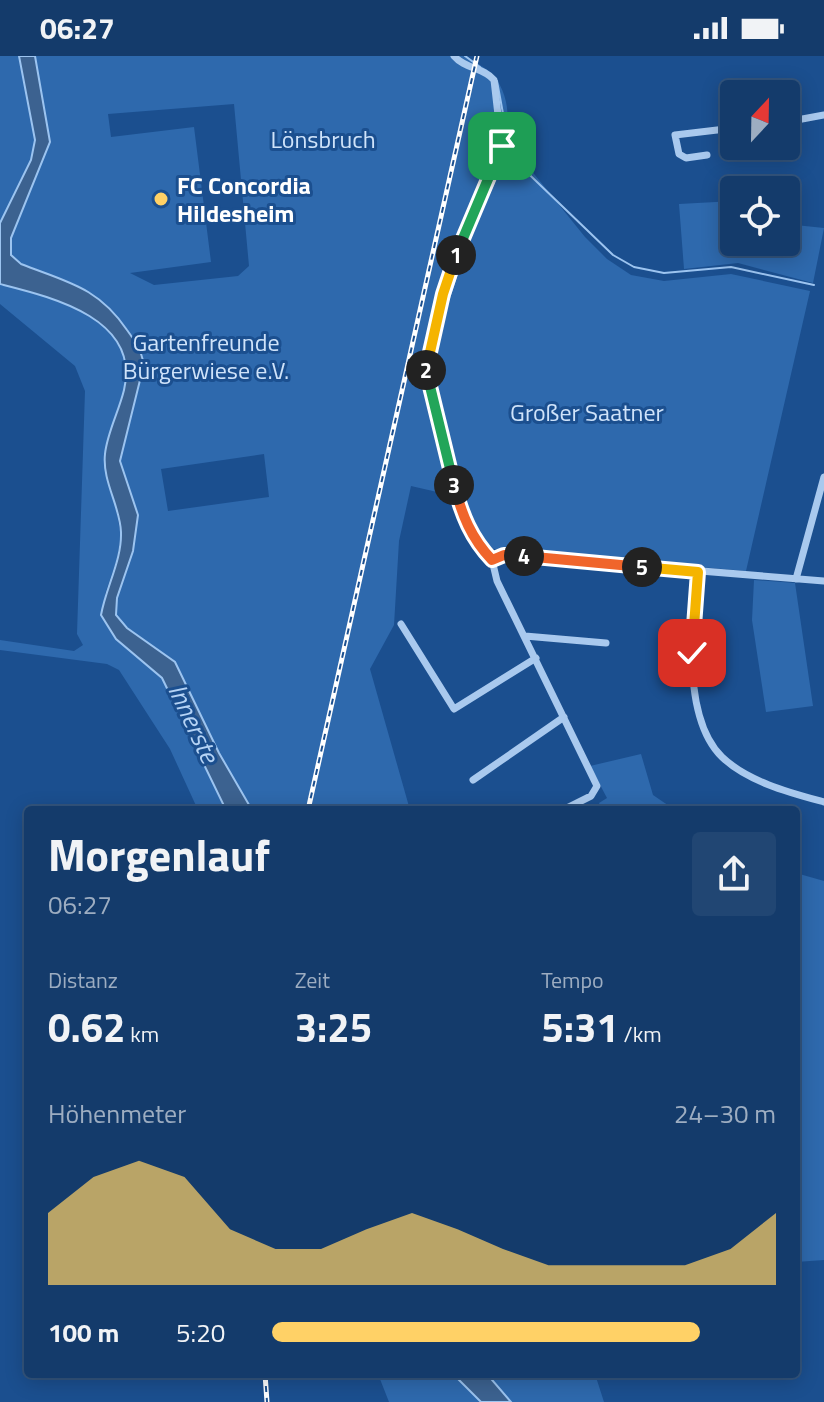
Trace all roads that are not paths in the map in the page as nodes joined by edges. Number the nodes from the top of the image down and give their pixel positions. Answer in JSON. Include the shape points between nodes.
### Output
{"nodes":[{"id":1,"x":454,"y":56,"type":"edge"},
{"id":2,"x":824,"y":115,"type":"edge"},
{"id":3,"x":800,"y":119,"type":"edge"},
{"id":4,"x":720,"y":130,"type":"edge"},
{"id":5,"x":707,"y":155,"type":"dead end"},
{"id":6,"x":824,"y":477,"type":"edge"},
{"id":7,"x":492,"y":560,"type":"junction"},
{"id":8,"x":698,"y":572,"type":"junction"},
{"id":9,"x":796,"y":579,"type":"junction"},
{"id":10,"x":824,"y":581,"type":"edge"},
{"id":11,"x":401,"y":624,"type":"dead end"},
{"id":12,"x":525,"y":636,"type":"junction"},
{"id":13,"x":606,"y":643,"type":"dead end"},
{"id":14,"x":536,"y":658,"type":"junction"},
{"id":15,"x":564,"y":717,"type":"junction"},
{"id":16,"x":473,"y":780,"type":"dead end"},
{"id":17,"x":824,"y":802,"type":"edge"},
{"id":18,"x":571,"y":806,"type":"edge"}],
"edges":[{"from":1,"to":7,"type":"street","via":[[494,80],[502,150],[467,226],[426,364],[463,518]]},
{"from":2,"to":3,"type":"street"},
{"from":4,"to":5,"type":"street","via":[[675,135],[679,154]]},
{"from":6,"to":9,"type":"street"},
{"from":7,"to":8,"type":"street","via":[[504,555]]},
{"from":7,"to":12,"type":"street","via":[[491,568]]},
{"from":8,"to":9,"type":"street"},
{"from":8,"to":17,"type":"street","via":[[692,653],[710,742],[748,775]]},
{"from":9,"to":10,"type":"street"},
{"from":11,"to":14,"type":"street","via":[[454,709]]},
{"from":12,"to":13,"type":"street"},
{"from":12,"to":14,"type":"street"},
{"from":14,"to":15,"type":"street"},
{"from":15,"to":16,"type":"street"},
{"from":15,"to":18,"type":"street","via":[[597,786],[591,796]]}]}
